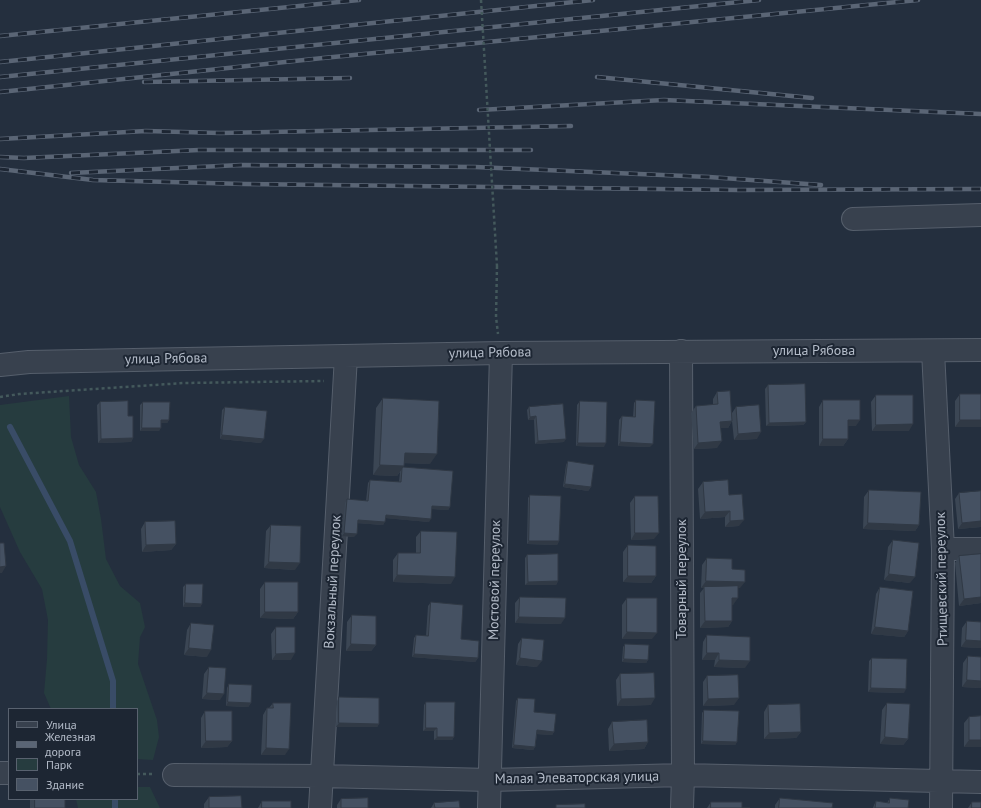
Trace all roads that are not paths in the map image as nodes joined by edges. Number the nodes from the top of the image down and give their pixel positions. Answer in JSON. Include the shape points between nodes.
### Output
{"nodes":[{"id":1,"x":981,"y":215,"type":"edge"},
{"id":2,"x":853,"y":219,"type":"dead end"},
{"id":3,"x":981,"y":350,"type":"edge"},
{"id":4,"x":681,"y":351,"type":"junction"},
{"id":5,"x":933,"y":351,"type":"junction"},
{"id":6,"x":501,"y":353,"type":"junction"},
{"id":7,"x":346,"y":356,"type":"junction"},
{"id":8,"x":0,"y":364,"type":"edge"},
{"id":9,"x":943,"y":549,"type":"junction"},
{"id":10,"x":981,"y":550,"type":"edge"},
{"id":11,"x":174,"y":775,"type":"dead end"},
{"id":12,"x":322,"y":776,"type":"junction"},
{"id":13,"x":683,"y":776,"type":"junction"},
{"id":14,"x":490,"y":780,"type":"junction"},
{"id":15,"x":942,"y":781,"type":"junction"},
{"id":16,"x":981,"y":782,"type":"edge"},
{"id":17,"x":320,"y":808,"type":"edge"},
{"id":18,"x":489,"y":808,"type":"edge"},
{"id":19,"x":682,"y":808,"type":"edge"},
{"id":20,"x":941,"y":808,"type":"edge"}],
"edges":[{"from":1,"to":2,"type":"street"},
{"from":3,"to":5,"type":"street","name":"улица Рябова"},
{"from":4,"to":5,"type":"street","name":"улица Рябова"},
{"from":4,"to":6,"type":"street","name":"улица Рябова"},
{"from":4,"to":13,"type":"street","name":"Товарный переулок"},
{"from":5,"to":9,"type":"street","name":"Ртищевский переулок"},
{"from":6,"to":7,"type":"street","name":"улица Рябова"},
{"from":6,"to":14,"type":"street","name":"Мостовой переулок"},
{"from":7,"to":8,"type":"street","name":"улица Рябова"},
{"from":7,"to":12,"type":"street","name":"Вокзальный переулок"},
{"from":9,"to":10,"type":"street"},
{"from":9,"to":15,"type":"street","name":"Ртищевский переулок"},
{"from":11,"to":12,"type":"street","name":"Малая Элеваторская улица"},
{"from":12,"to":14,"type":"street","name":"Малая Элеваторская улица"},
{"from":12,"to":17,"type":"street","name":"Вокзальный переулок"},
{"from":13,"to":14,"type":"street","name":"Малая Элеваторская улица"},
{"from":13,"to":15,"type":"street","name":"Малая Элеваторская улица"},
{"from":13,"to":19,"type":"street","name":"Товарный переулок"},
{"from":14,"to":18,"type":"street","name":"Мостовой переулок"},
{"from":15,"to":16,"type":"street","name":"Малая Элеваторская улица"},
{"from":15,"to":20,"type":"street","name":"Ртищевский переулок"}]}
